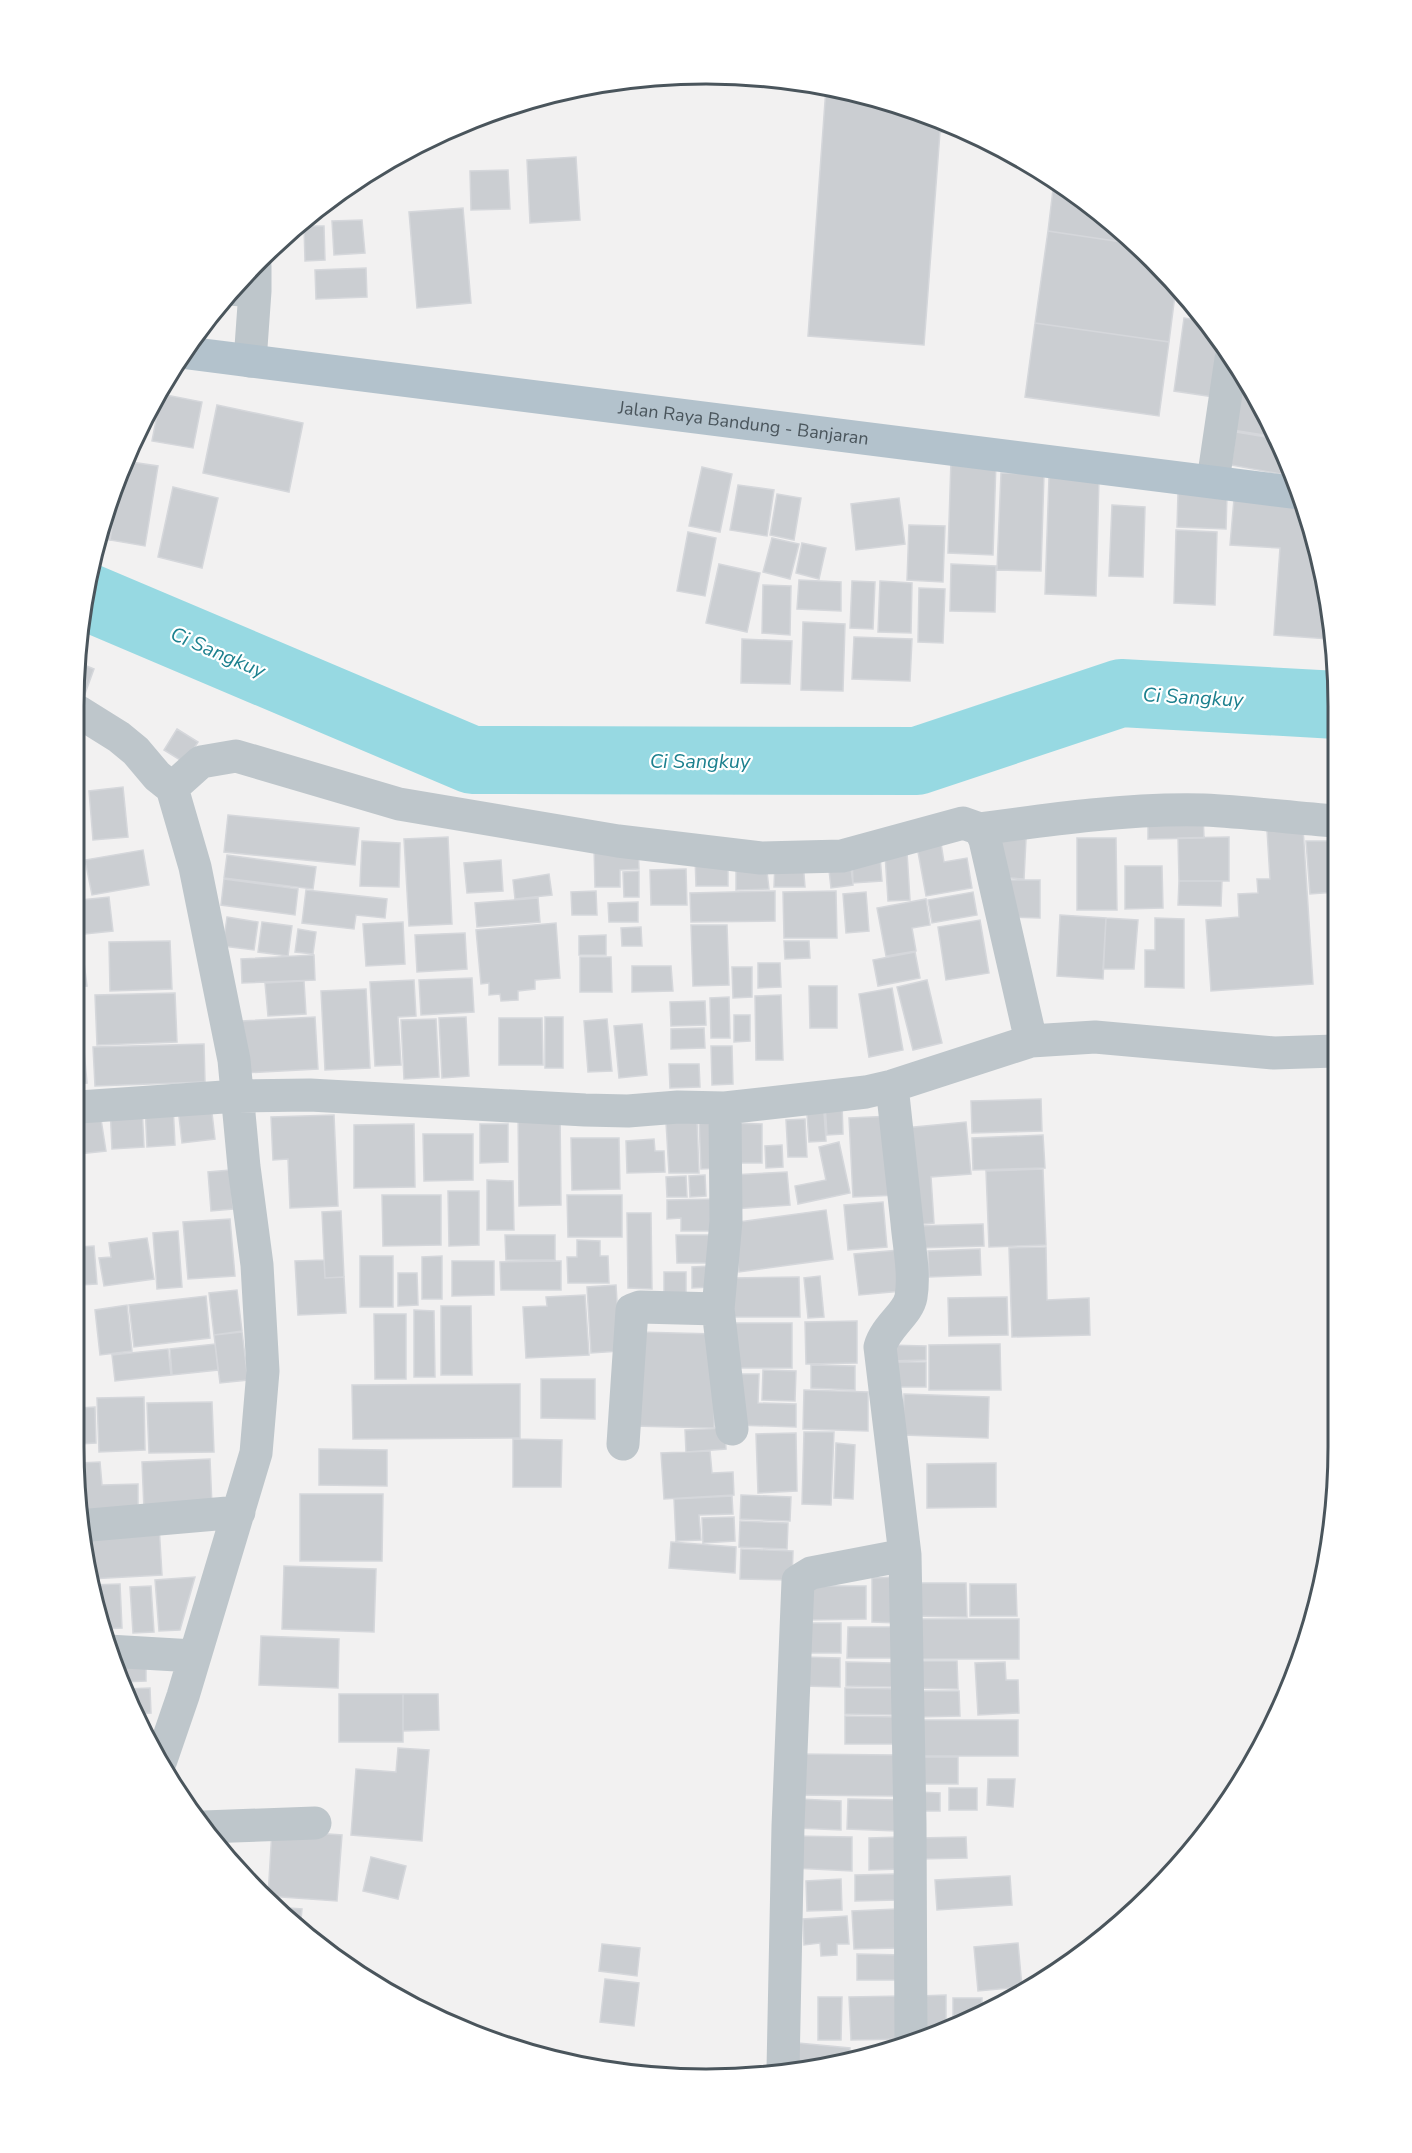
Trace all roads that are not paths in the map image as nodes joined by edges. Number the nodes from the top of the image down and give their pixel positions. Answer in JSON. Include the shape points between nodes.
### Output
{"nodes":[{"id":1,"x":247,"y":286,"type":"edge"},
{"id":2,"x":194,"y":354,"type":"edge"},
{"id":3,"x":250,"y":361,"type":"junction"},
{"id":4,"x":1229,"y":370,"type":"edge"},
{"id":5,"x":1214,"y":482,"type":"junction"},
{"id":6,"x":1290,"y":492,"type":"edge"},
{"id":7,"x":84,"y":715,"type":"edge"},
{"id":8,"x":172,"y":788,"type":"junction"},
{"id":9,"x":1328,"y":820,"type":"edge"},
{"id":10,"x":980,"y":829,"type":"junction"},
{"id":11,"x":1031,"y":1041,"type":"junction"},
{"id":12,"x":1328,"y":1051,"type":"edge"},
{"id":13,"x":892,"y":1086,"type":"junction"},
{"id":14,"x":238,"y":1096,"type":"junction"},
{"id":15,"x":84,"y":1107,"type":"edge"},
{"id":16,"x":725,"y":1108,"type":"junction"},
{"id":17,"x":718,"y":1309,"type":"junction"},
{"id":18,"x":732,"y":1429,"type":"dead end"},
{"id":19,"x":623,"y":1444,"type":"dead end"},
{"id":20,"x":239,"y":1512,"type":"junction"},
{"id":21,"x":89,"y":1525,"type":"edge"},
{"id":22,"x":905,"y":1555,"type":"junction"},
{"id":23,"x":119,"y":1652,"type":"edge"},
{"id":24,"x":194,"y":1656,"type":"junction"},
{"id":25,"x":164,"y":1752,"type":"edge"},
{"id":26,"x":315,"y":1823,"type":"dead end"},
{"id":27,"x":214,"y":1827,"type":"edge"},
{"id":28,"x":911,"y":2034,"type":"edge"},
{"id":29,"x":783,"y":2064,"type":"edge"}],
"edges":[{"from":1,"to":3,"type":"street"},
{"from":2,"to":3,"type":"main road","name":"Jalan Raya Bandung - Banjaran"},
{"from":3,"to":5,"type":"main road","name":"Jalan Raya Bandung - Banjaran"},
{"from":4,"to":5,"type":"street"},
{"from":5,"to":6,"type":"main road","name":"Jalan Raya Bandung - Banjaran"},
{"from":7,"to":8,"type":"street","via":[[136,751]]},
{"from":8,"to":10,"type":"street","via":[[201,762],[236,756],[399,804],[618,841],[761,858],[842,856],[963,823]]},
{"from":8,"to":14,"type":"street","via":[[195,867]]},
{"from":9,"to":10,"type":"street","via":[[1203,810],[1052,819]]},
{"from":10,"to":11,"type":"street"},
{"from":11,"to":12,"type":"street","via":[[1095,1037],[1274,1053]]},
{"from":11,"to":13,"type":"street"},
{"from":13,"to":16,"type":"street"},
{"from":13,"to":22,"type":"street","via":[[911,1298],[891,1324],[880,1347]]},
{"from":14,"to":15,"type":"street"},
{"from":14,"to":16,"type":"street","via":[[310,1095],[585,1110]]},
{"from":14,"to":20,"type":"street","via":[[257,1265],[263,1371],[256,1453]]},
{"from":16,"to":17,"type":"street","via":[[726,1221]]},
{"from":17,"to":18,"type":"street"},
{"from":17,"to":19,"type":"street","via":[[632,1310]]},
{"from":20,"to":21,"type":"street"},
{"from":20,"to":24,"type":"street"},
{"from":22,"to":28,"type":"street"},
{"from":22,"to":29,"type":"street","via":[[811,1573],[798,1581]]},
{"from":23,"to":24,"type":"street"},
{"from":24,"to":25,"type":"street"},
{"from":26,"to":27,"type":"street"}]}
